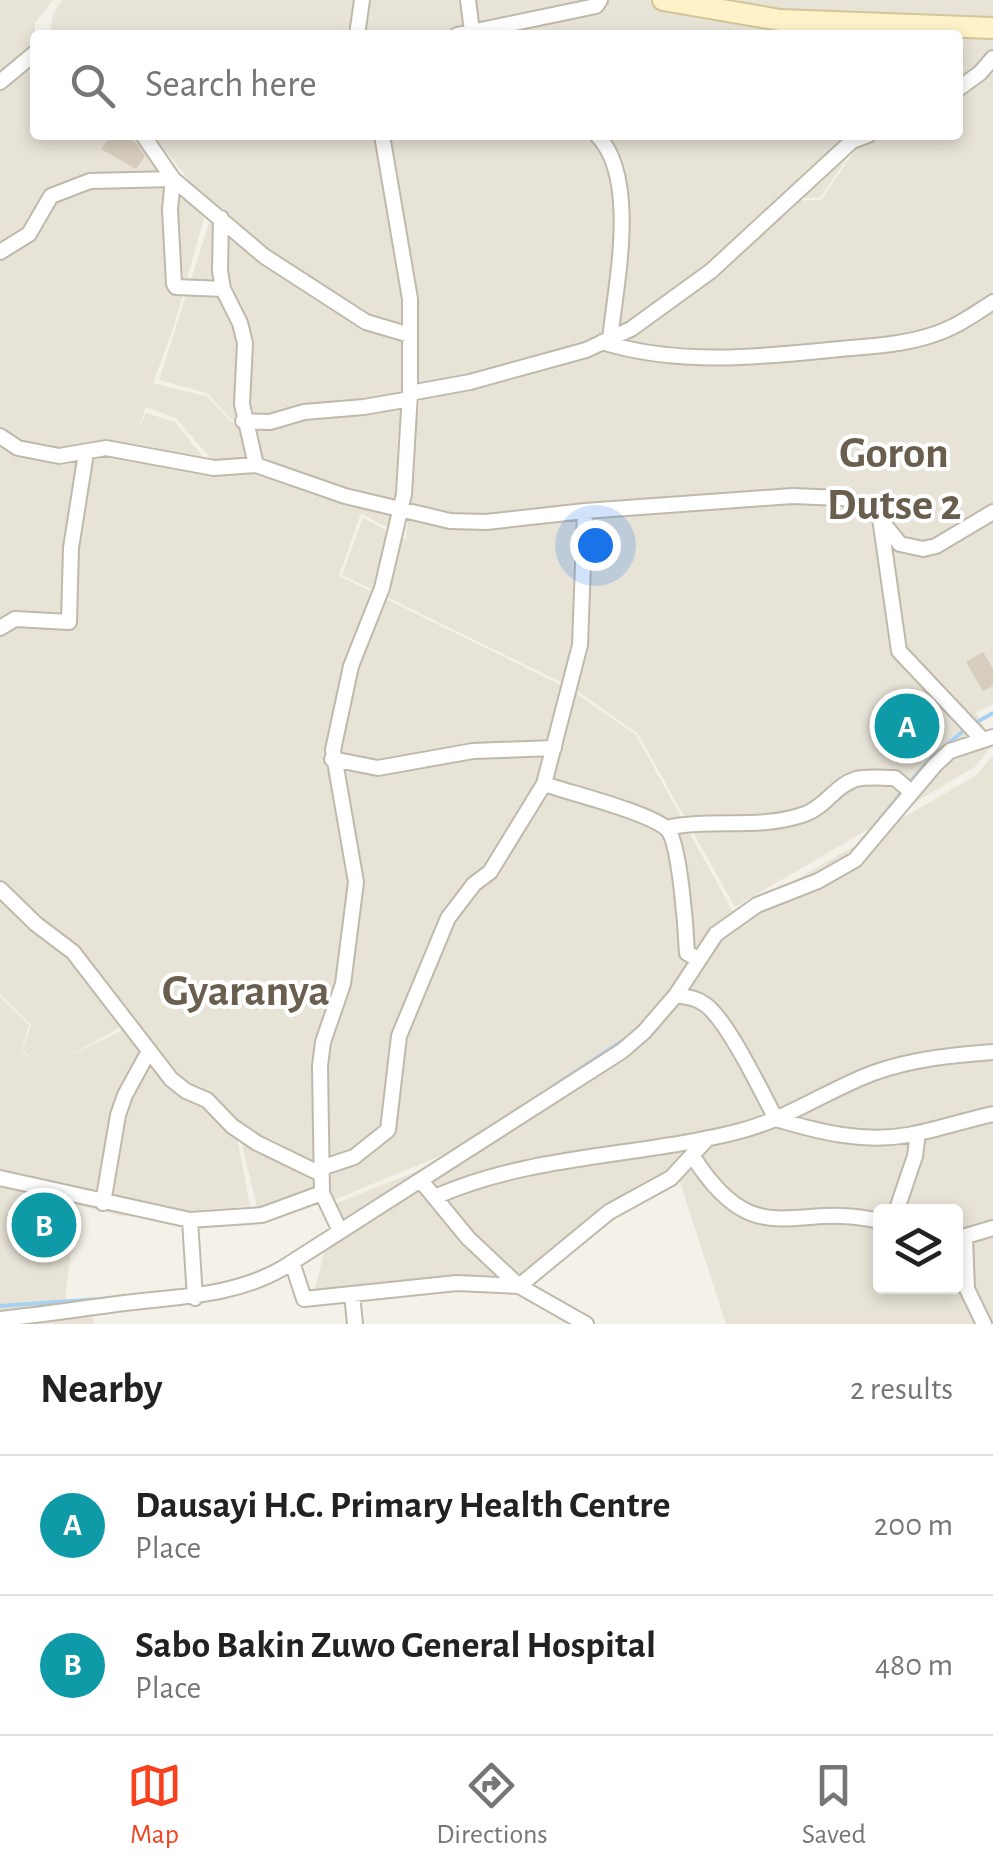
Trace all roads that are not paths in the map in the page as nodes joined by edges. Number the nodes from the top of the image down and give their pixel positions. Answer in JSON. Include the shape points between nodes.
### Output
{"nodes":[{"id":1,"x":362,"y":0,"type":"edge"},
{"id":2,"x":468,"y":0,"type":"edge"},
{"id":3,"x":600,"y":0,"type":"edge"},
{"id":4,"x":663,"y":0,"type":"edge"},
{"id":5,"x":993,"y":28,"type":"edge"},
{"id":6,"x":358,"y":30,"type":"edge"},
{"id":7,"x":465,"y":30,"type":"edge"},
{"id":8,"x":502,"y":30,"type":"edge"},
{"id":9,"x":30,"y":58,"type":"edge"},
{"id":10,"x":993,"y":58,"type":"edge"},
{"id":11,"x":0,"y":82,"type":"edge"},
{"id":12,"x":963,"y":85,"type":"edge"},
{"id":13,"x":146,"y":140,"type":"edge"},
{"id":14,"x":383,"y":140,"type":"edge"},
{"id":15,"x":601,"y":140,"type":"edge"},
{"id":16,"x":855,"y":140,"type":"edge"},
{"id":17,"x":172,"y":180,"type":"junction"},
{"id":18,"x":221,"y":218,"type":"junction"},
{"id":19,"x":0,"y":252,"type":"edge"},
{"id":20,"x":223,"y":288,"type":"junction"},
{"id":21,"x":993,"y":302,"type":"edge"},
{"id":22,"x":410,"y":336,"type":"junction"},
{"id":23,"x":606,"y":341,"type":"junction"},
{"id":24,"x":410,"y":396,"type":"junction"},
{"id":25,"x":243,"y":421,"type":"junction"},
{"id":26,"x":0,"y":436,"type":"edge"},
{"id":27,"x":86,"y":453,"type":"junction"},
{"id":28,"x":256,"y":465,"type":"junction"},
{"id":29,"x":400,"y":510,"type":"junction"},
{"id":30,"x":584,"y":511,"type":"junction"},
{"id":31,"x":993,"y":512,"type":"edge"},
{"id":32,"x":880,"y":517,"type":"junction"},
{"id":33,"x":0,"y":628,"type":"edge"},
{"id":34,"x":988,"y":738,"type":"edge"},
{"id":35,"x":554,"y":748,"type":"junction"},
{"id":36,"x":332,"y":759,"type":"junction"},
{"id":37,"x":544,"y":784,"type":"junction"},
{"id":38,"x":910,"y":792,"type":"junction"},
{"id":39,"x":666,"y":828,"type":"junction"},
{"id":40,"x":0,"y":889,"type":"edge"},
{"id":41,"x":692,"y":956,"type":"junction"},
{"id":42,"x":676,"y":995,"type":"junction"},
{"id":43,"x":149,"y":1051,"type":"junction"},
{"id":44,"x":993,"y":1052,"type":"edge"},
{"id":45,"x":993,"y":1114,"type":"edge"},
{"id":46,"x":776,"y":1119,"type":"junction"},
{"id":47,"x":918,"y":1133,"type":"junction"},
{"id":48,"x":708,"y":1138,"type":"junction"},
{"id":49,"x":692,"y":1155,"type":"junction"},
{"id":50,"x":321,"y":1171,"type":"junction"},
{"id":51,"x":0,"y":1178,"type":"edge"},
{"id":52,"x":422,"y":1182,"type":"junction"},
{"id":53,"x":434,"y":1197,"type":"junction"},
{"id":54,"x":324,"y":1199,"type":"junction"},
{"id":55,"x":102,"y":1203,"type":"junction"},
{"id":56,"x":899,"y":1204,"type":"edge"},
{"id":57,"x":873,"y":1219,"type":"edge"},
{"id":58,"x":190,"y":1220,"type":"junction"},
{"id":59,"x":993,"y":1228,"type":"edge"},
{"id":60,"x":340,"y":1231,"type":"junction"},
{"id":61,"x":963,"y":1237,"type":"edge"},
{"id":62,"x":963,"y":1260,"type":"edge"},
{"id":63,"x":292,"y":1262,"type":"junction"},
{"id":64,"x":519,"y":1286,"type":"junction"},
{"id":65,"x":352,"y":1294,"type":"junction"},
{"id":66,"x":195,"y":1298,"type":"junction"},
{"id":67,"x":101,"y":1306,"type":"junction"},
{"id":68,"x":0,"y":1319,"type":"edge"},
{"id":69,"x":104,"y":1324,"type":"edge"},
{"id":70,"x":355,"y":1324,"type":"edge"},
{"id":71,"x":586,"y":1324,"type":"edge"},
{"id":72,"x":984,"y":1324,"type":"edge"}],
"edges":[{"from":1,"to":6,"type":"street"},
{"from":2,"to":7,"type":"street"},
{"from":3,"to":8,"type":"street"},
{"from":4,"to":5,"type":"street","via":[[780,20]]},
{"from":9,"to":11,"type":"street"},
{"from":10,"to":12,"type":"street"},
{"from":13,"to":17,"type":"street"},
{"from":14,"to":22,"type":"street","via":[[406,262]]},
{"from":15,"to":23,"type":"street","via":[[614,158],[620,203]]},
{"from":16,"to":23,"type":"street","via":[[710,271]]},
{"from":17,"to":18,"type":"street"},
{"from":17,"to":19,"type":"street","via":[[90,181],[51,196],[29,234]]},
{"from":17,"to":20,"type":"street","via":[[174,284]]},
{"from":18,"to":20,"type":"street"},
{"from":18,"to":22,"type":"street","via":[[264,256],[366,322]]},
{"from":20,"to":25,"type":"street","via":[[245,343]]},
{"from":21,"to":23,"type":"street","via":[[957,325],[901,343],[774,356],[639,354]]},
{"from":22,"to":24,"type":"street"},
{"from":23,"to":24,"type":"street"},
{"from":24,"to":25,"type":"street","via":[[364,408]]},
{"from":24,"to":29,"type":"street"},
{"from":25,"to":28,"type":"street"},
{"from":26,"to":27,"type":"street","via":[[38,453]]},
{"from":27,"to":28,"type":"street","via":[[121,449],[214,468]]},
{"from":27,"to":33,"type":"street","via":[[71,548],[70,622],[16,619]]},
{"from":28,"to":29,"type":"street"},
{"from":29,"to":30,"type":"street","via":[[486,522]]},
{"from":29,"to":36,"type":"street","via":[[382,588],[351,666]]},
{"from":30,"to":32,"type":"street","via":[[792,496],[843,498]]},
{"from":30,"to":35,"type":"street","via":[[580,644]]},
{"from":31,"to":32,"type":"street","via":[[923,549],[900,544]]},
{"from":32,"to":34,"type":"street","via":[[898,651],[958,718]]},
{"from":34,"to":38,"type":"street","via":[[950,751]]},
{"from":35,"to":36,"type":"street","via":[[474,751],[378,768]]},
{"from":35,"to":37,"type":"street"},
{"from":36,"to":50,"type":"street","via":[[356,882],[343,984],[320,1066]]},
{"from":37,"to":39,"type":"street"},
{"from":37,"to":50,"type":"street","via":[[490,872],[448,918],[399,1036],[388,1130],[354,1157]]},
{"from":38,"to":39,"type":"street","via":[[895,778],[859,778],[808,814]]},
{"from":38,"to":41,"type":"street","via":[[854,860],[757,906]]},
{"from":39,"to":41,"type":"street","via":[[678,861]]},
{"from":40,"to":43,"type":"street","via":[[73,952]]},
{"from":41,"to":42,"type":"street"},
{"from":42,"to":46,"type":"street","via":[[710,1008]]},
{"from":42,"to":52,"type":"street","via":[[622,1051]]},
{"from":43,"to":50,"type":"street","via":[[171,1079],[207,1100],[232,1126]]},
{"from":43,"to":55,"type":"street","via":[[124,1095]]},
{"from":44,"to":46,"type":"street","via":[[907,1062]]},
{"from":45,"to":47,"type":"street"},
{"from":46,"to":47,"type":"street","via":[[848,1137]]},
{"from":46,"to":48,"type":"street"},
{"from":47,"to":56,"type":"street"},
{"from":48,"to":49,"type":"street"},
{"from":48,"to":53,"type":"street","via":[[586,1156]]},
{"from":49,"to":57,"type":"street","via":[[721,1192],[764,1220]]},
{"from":49,"to":64,"type":"street","via":[[672,1178],[609,1212]]},
{"from":50,"to":54,"type":"street"},
{"from":51,"to":55,"type":"street"},
{"from":52,"to":53,"type":"street"},
{"from":52,"to":60,"type":"street"},
{"from":53,"to":64,"type":"street"},
{"from":54,"to":58,"type":"street","via":[[262,1215]]},
{"from":54,"to":60,"type":"street"},
{"from":55,"to":58,"type":"street"},
{"from":58,"to":66,"type":"street"},
{"from":59,"to":61,"type":"street"},
{"from":60,"to":63,"type":"street"},
{"from":62,"to":72,"type":"street","via":[[967,1289]]},
{"from":63,"to":65,"type":"street","via":[[304,1299]]},
{"from":63,"to":66,"type":"street","via":[[264,1279]]},
{"from":64,"to":65,"type":"street","via":[[457,1283]]},
{"from":64,"to":71,"type":"street"},
{"from":65,"to":70,"type":"street"},
{"from":66,"to":67,"type":"street"},
{"from":67,"to":68,"type":"street"},
{"from":67,"to":69,"type":"street"}]}
